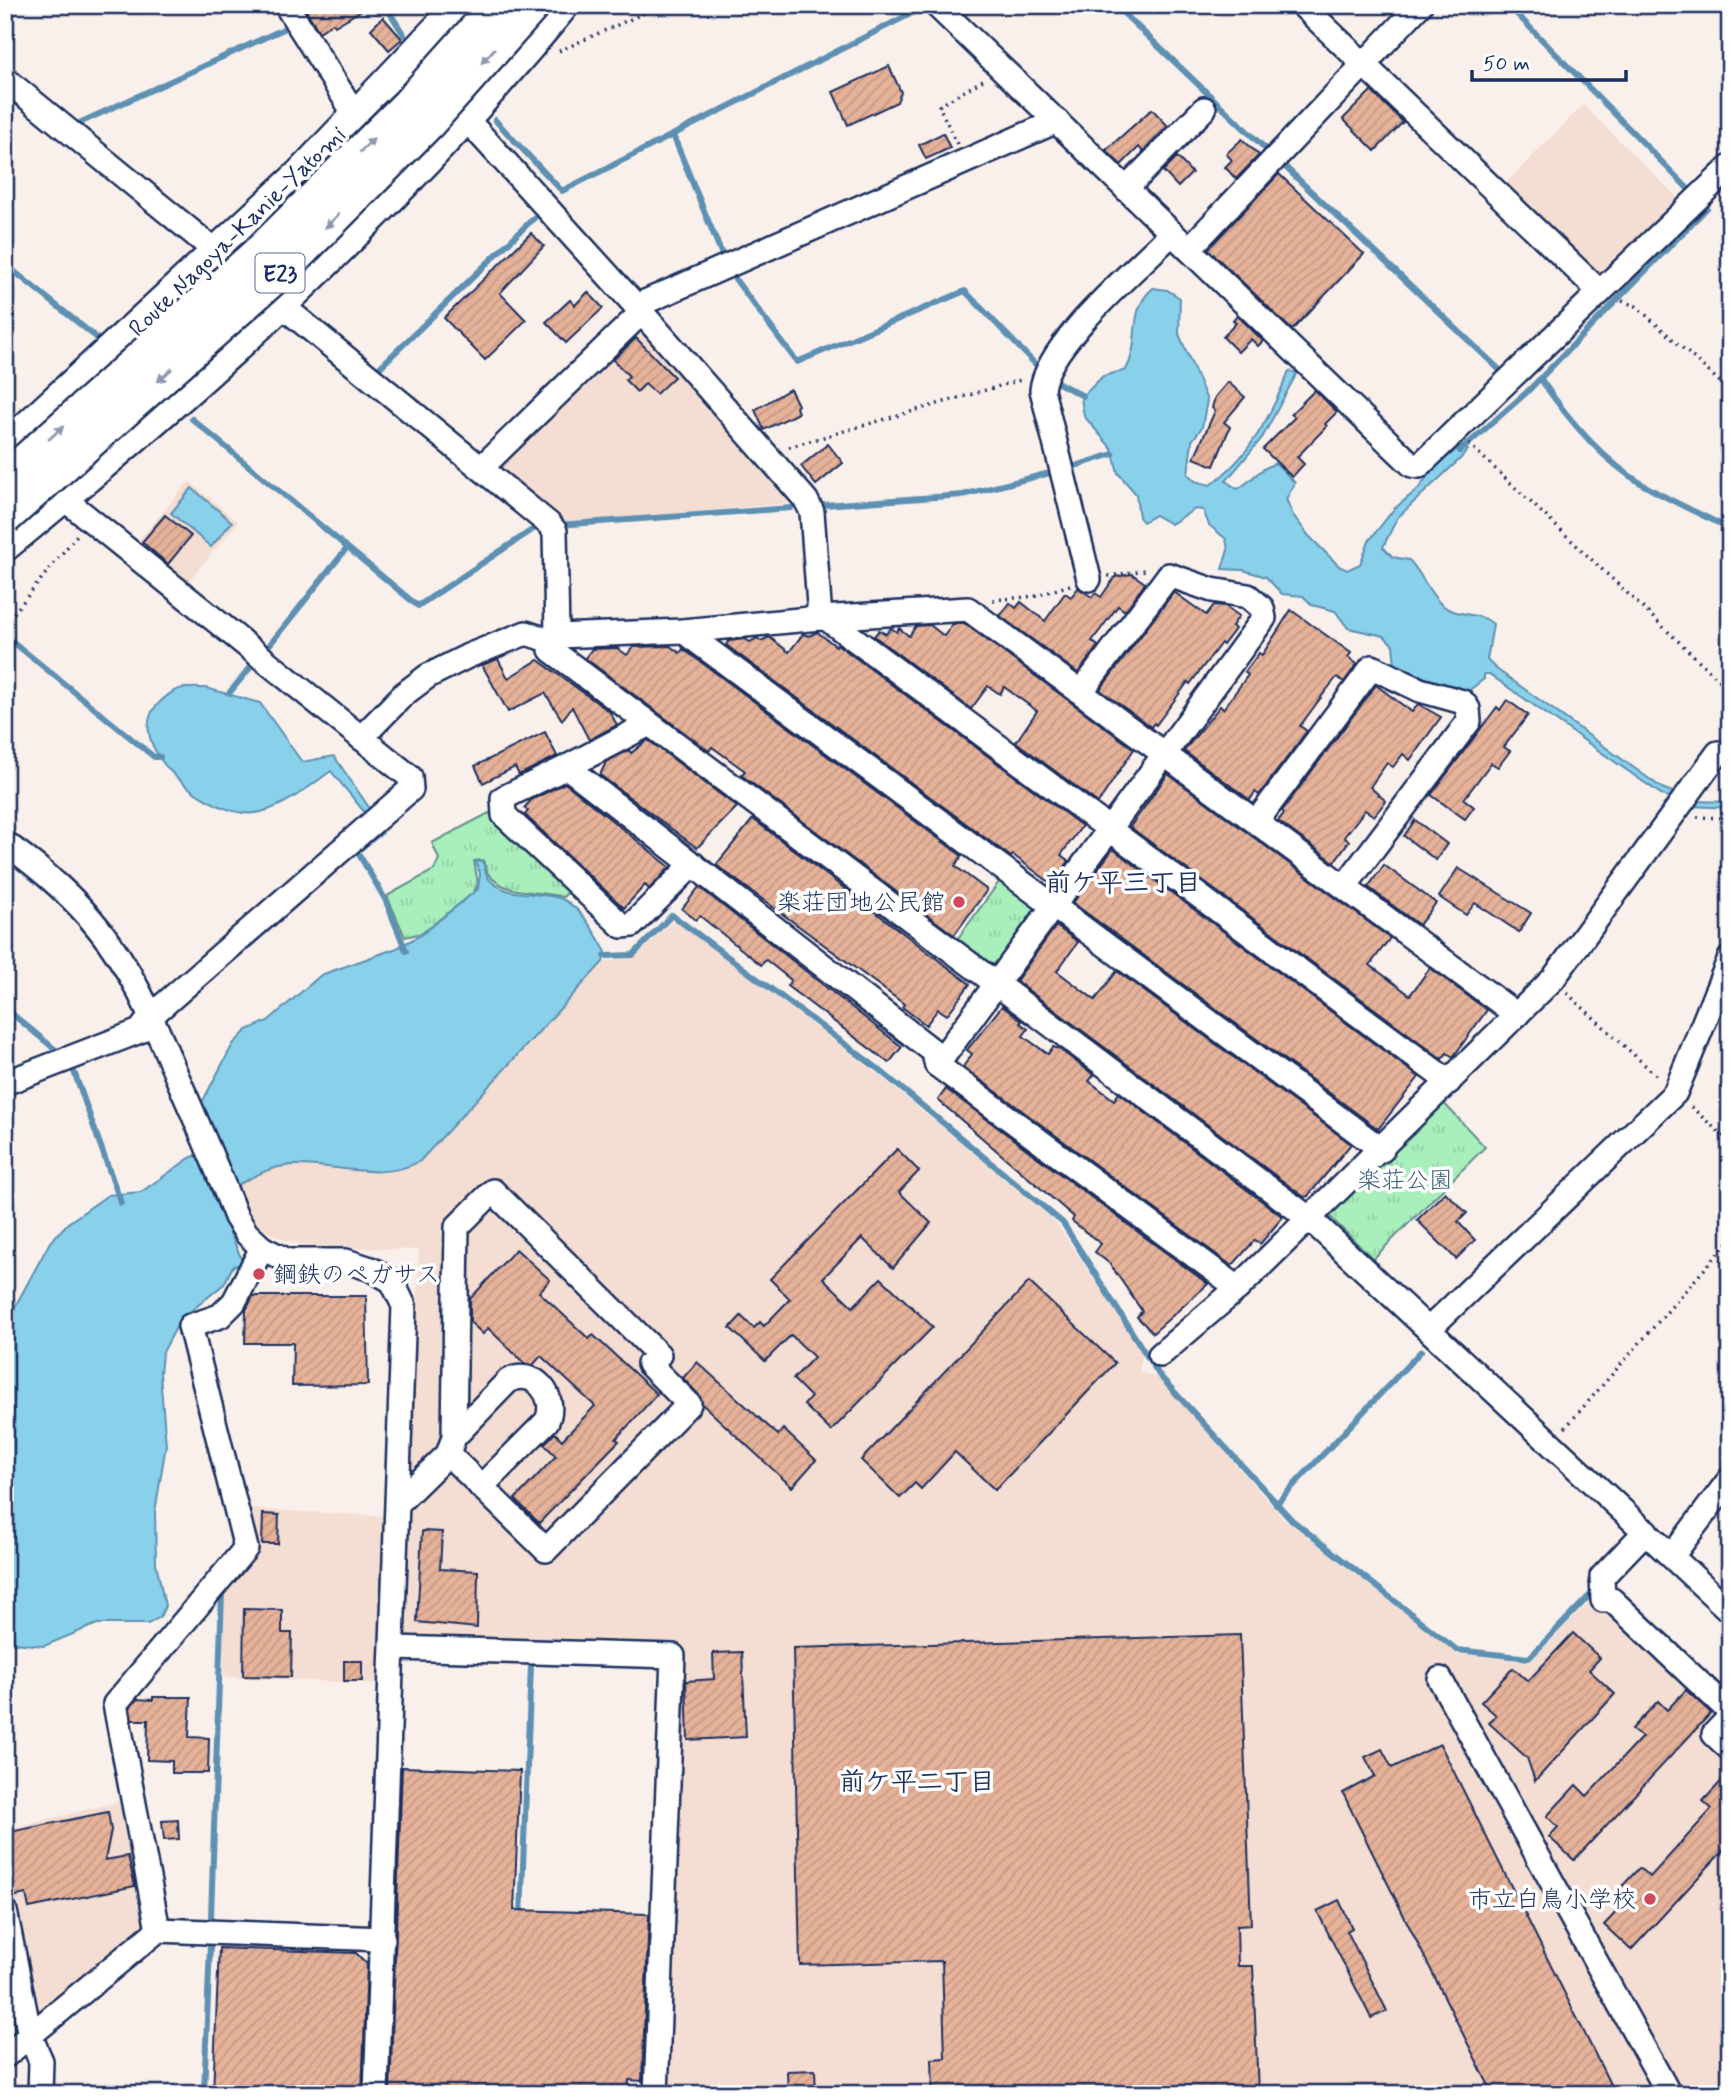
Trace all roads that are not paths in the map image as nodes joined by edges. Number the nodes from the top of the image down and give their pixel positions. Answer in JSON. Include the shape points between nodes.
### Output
{"nodes":[{"id":1,"x":286,"y":5,"type":"edge"},
{"id":2,"x":459,"y":5,"type":"edge"},
{"id":3,"x":497,"y":5,"type":"edge"},
{"id":4,"x":534,"y":5,"type":"edge"},
{"id":5,"x":568,"y":5,"type":"edge"},
{"id":6,"x":936,"y":5,"type":"edge"},
{"id":7,"x":1302,"y":5,"type":"edge"},
{"id":8,"x":1420,"y":5,"type":"edge"},
{"id":9,"x":409,"y":60,"type":"junction"},
{"id":10,"x":1362,"y":64,"type":"junction"},
{"id":11,"x":5,"y":79,"type":"edge"},
{"id":12,"x":1204,"y":109,"type":"dead end"},
{"id":13,"x":356,"y":116,"type":"junction"},
{"id":14,"x":468,"y":120,"type":"junction"},
{"id":15,"x":1057,"y":121,"type":"junction"},
{"id":16,"x":1730,"y":167,"type":"edge"},
{"id":17,"x":1126,"y":189,"type":"junction"},
{"id":18,"x":1172,"y":233,"type":"junction"},
{"id":19,"x":1189,"y":249,"type":"junction"},
{"id":20,"x":217,"y":253,"type":"junction"},
{"id":21,"x":1600,"y":292,"type":"junction"},
{"id":22,"x":284,"y":307,"type":"junction"},
{"id":23,"x":639,"y":309,"type":"junction"},
{"id":24,"x":5,"y":449,"type":"edge"},
{"id":25,"x":482,"y":467,"type":"junction"},
{"id":26,"x":5,"y":478,"type":"edge"},
{"id":27,"x":64,"y":502,"type":"junction"},
{"id":28,"x":5,"y":518,"type":"edge"},
{"id":29,"x":5,"y":550,"type":"edge"},
{"id":30,"x":1089,"y":579,"type":"dead end"},
{"id":31,"x":823,"y":618,"type":"junction"},
{"id":32,"x":682,"y":631,"type":"junction"},
{"id":33,"x":556,"y":639,"type":"junction"},
{"id":34,"x":1081,"y":692,"type":"junction"},
{"id":35,"x":649,"y":724,"type":"junction"},
{"id":36,"x":361,"y":738,"type":"junction"},
{"id":37,"x":1718,"y":753,"type":"dead end"},
{"id":38,"x":1166,"y":755,"type":"junction"},
{"id":39,"x":568,"y":767,"type":"junction"},
{"id":40,"x":1257,"y":821,"type":"junction"},
{"id":41,"x":1110,"y":830,"type":"junction"},
{"id":42,"x":5,"y":843,"type":"edge"},
{"id":43,"x":693,"y":864,"type":"junction"},
{"id":44,"x":1345,"y":886,"type":"junction"},
{"id":45,"x":1054,"y":907,"type":"junction"},
{"id":46,"x":1730,"y":958,"type":"edge"},
{"id":47,"x":996,"y":984,"type":"junction"},
{"id":48,"x":1517,"y":1015,"type":"junction"},
{"id":49,"x":151,"y":1016,"type":"junction"},
{"id":50,"x":937,"y":1065,"type":"junction"},
{"id":51,"x":1449,"y":1082,"type":"junction"},
{"id":52,"x":5,"y":1083,"type":"edge"},
{"id":53,"x":1382,"y":1150,"type":"junction"},
{"id":54,"x":1310,"y":1219,"type":"junction"},
{"id":55,"x":262,"y":1248,"type":"junction"},
{"id":56,"x":1238,"y":1288,"type":"junction"},
{"id":57,"x":1429,"y":1329,"type":"junction"},
{"id":58,"x":1160,"y":1355,"type":"dead end"},
{"id":59,"x":451,"y":1445,"type":"junction"},
{"id":60,"x":1730,"y":1479,"type":"edge"},
{"id":61,"x":481,"y":1487,"type":"junction"},
{"id":62,"x":398,"y":1503,"type":"junction"},
{"id":63,"x":1646,"y":1531,"type":"junction"},
{"id":64,"x":1672,"y":1556,"type":"junction"},
{"id":65,"x":1730,"y":1611,"type":"edge"},
{"id":66,"x":393,"y":1648,"type":"junction"},
{"id":67,"x":1440,"y":1679,"type":"dead end"},
{"id":68,"x":1730,"y":1715,"type":"edge"},
{"id":69,"x":1730,"y":1749,"type":"edge"},
{"id":70,"x":5,"y":1911,"type":"edge"},
{"id":71,"x":158,"y":1930,"type":"junction"},
{"id":72,"x":383,"y":1939,"type":"junction"},
{"id":73,"x":30,"y":2036,"type":"junction"},
{"id":74,"x":5,"y":2056,"type":"edge"},
{"id":75,"x":40,"y":2094,"type":"edge"},
{"id":76,"x":376,"y":2094,"type":"edge"},
{"id":77,"x":656,"y":2094,"type":"edge"},
{"id":78,"x":1669,"y":2094,"type":"edge"}],
"edges":[{"from":1,"to":13,"type":"street"},
{"from":2,"to":9,"type":"main road","name":"Route Nagoya-Kanie-Yatomi"},
{"from":26,"to":3,"type":"highway","number":"E23","one_way":true,"bridge":true,"via":[[261,250],[408,104]]},
{"from":4,"to":28,"type":"highway","number":"E23","one_way":true,"bridge":true,"via":[[429,123],[282,271]]},
{"from":5,"to":14,"type":"street"},
{"from":6,"to":15,"type":"street"},
{"from":7,"to":10,"type":"street"},
{"from":8,"to":10,"type":"street"},
{"from":9,"to":13,"type":"main road","name":"Route Nagoya-Kanie-Yatomi"},
{"from":9,"to":14,"type":"street"},
{"from":10,"to":19,"type":"street"},
{"from":10,"to":21,"type":"street"},
{"from":11,"to":20,"type":"street"},
{"from":12,"to":17,"type":"street"},
{"from":13,"to":20,"type":"main road","name":"Route Nagoya-Kanie-Yatomi"},
{"from":14,"to":22,"type":"street"},
{"from":14,"to":23,"type":"street"},
{"from":15,"to":17,"type":"street"},
{"from":15,"to":23,"type":"street"},
{"from":16,"to":21,"type":"street"},
{"from":17,"to":18,"type":"street"},
{"from":18,"to":19,"type":"street"},
{"from":18,"to":30,"type":"street","via":[[1058,349],[1043,376],[1042,390]]},
{"from":19,"to":21,"type":"street","via":[[1412,465],[1419,466]]},
{"from":20,"to":22,"type":"street"},
{"from":20,"to":24,"type":"main road","name":"Route Nagoya-Kanie-Yatomi"},
{"from":22,"to":25,"type":"street"},
{"from":22,"to":27,"type":"street"},
{"from":23,"to":25,"type":"street"},
{"from":23,"to":31,"type":"street","via":[[812,512]]},
{"from":24,"to":27,"type":"street"},
{"from":25,"to":33,"type":"street","via":[[555,531]]},
{"from":27,"to":29,"type":"street"},
{"from":27,"to":36,"type":"street"},
{"from":31,"to":32,"type":"street"},
{"from":31,"to":34,"type":"street","via":[[968,609]]},
{"from":31,"to":41,"type":"street"},
{"from":32,"to":33,"type":"street"},
{"from":32,"to":45,"type":"street"},
{"from":33,"to":35,"type":"street","via":[[551,650]]},
{"from":33,"to":36,"type":"street","via":[[526,633],[428,676]]},
{"from":34,"to":38,"type":"street"},
{"from":34,"to":38,"type":"street","via":[[1169,575],[1257,602],[1264,618]]},
{"from":35,"to":39,"type":"street"},
{"from":35,"to":47,"type":"street"},
{"from":36,"to":49,"type":"street","via":[[410,777],[411,789]]},
{"from":37,"to":48,"type":"street","via":[[1553,979]]},
{"from":38,"to":40,"type":"street"},
{"from":38,"to":41,"type":"street"},
{"from":39,"to":43,"type":"street"},
{"from":39,"to":43,"type":"street","via":[[503,798],[503,815],[622,926],[632,925]]},
{"from":40,"to":44,"type":"street"},
{"from":40,"to":44,"type":"street","via":[[1371,667],[1420,690],[1463,702],[1469,721]]},
{"from":41,"to":45,"type":"street"},
{"from":41,"to":51,"type":"street"},
{"from":42,"to":49,"type":"street","via":[[37,866],[100,929]]},
{"from":43,"to":50,"type":"street","via":[[933,1051]]},
{"from":44,"to":48,"type":"street"},
{"from":45,"to":47,"type":"street"},
{"from":45,"to":53,"type":"street"},
{"from":46,"to":57,"type":"street","via":[[1675,1093]]},
{"from":47,"to":50,"type":"street"},
{"from":47,"to":54,"type":"street"},
{"from":48,"to":51,"type":"street"},
{"from":49,"to":52,"type":"street","via":[[140,1031]]},
{"from":49,"to":55,"type":"street","via":[[229,1198],[247,1234]]},
{"from":50,"to":56,"type":"street"},
{"from":51,"to":53,"type":"street"},
{"from":53,"to":54,"type":"street"},
{"from":54,"to":56,"type":"street"},
{"from":54,"to":57,"type":"street"},
{"from":55,"to":62,"type":"street","via":[[288,1261],[346,1261],[392,1281],[404,1306]]},
{"from":55,"to":71,"type":"street","via":[[234,1302],[220,1316],[190,1326],[246,1548],[115,1704]]},
{"from":56,"to":58,"type":"street"},
{"from":57,"to":63,"type":"street"},
{"from":59,"to":61,"type":"street"},
{"from":59,"to":61,"type":"street","via":[[517,1376],[534,1380],[547,1393],[552,1410],[547,1421]]},
{"from":59,"to":61,"type":"street","via":[[457,1227],[493,1191],[659,1355],[649,1364],[689,1404],[546,1550]]},
{"from":59,"to":62,"type":"street"},
{"from":60,"to":64,"type":"street"},
{"from":62,"to":66,"type":"street"},
{"from":63,"to":64,"type":"street"},
{"from":63,"to":68,"type":"street","via":[[1602,1577],[1603,1600],[1612,1600]]},
{"from":64,"to":65,"type":"street"},
{"from":66,"to":72,"type":"street"},
{"from":66,"to":77,"type":"street","via":[[673,1656]]},
{"from":67,"to":78,"type":"street"},
{"from":68,"to":69,"type":"street","via":[[1714,1734]]},
{"from":70,"to":73,"type":"street"},
{"from":71,"to":72,"type":"street"},
{"from":71,"to":73,"type":"street"},
{"from":72,"to":76,"type":"street"},
{"from":73,"to":74,"type":"street"},
{"from":73,"to":75,"type":"street","via":[[41,2061]]}]}
